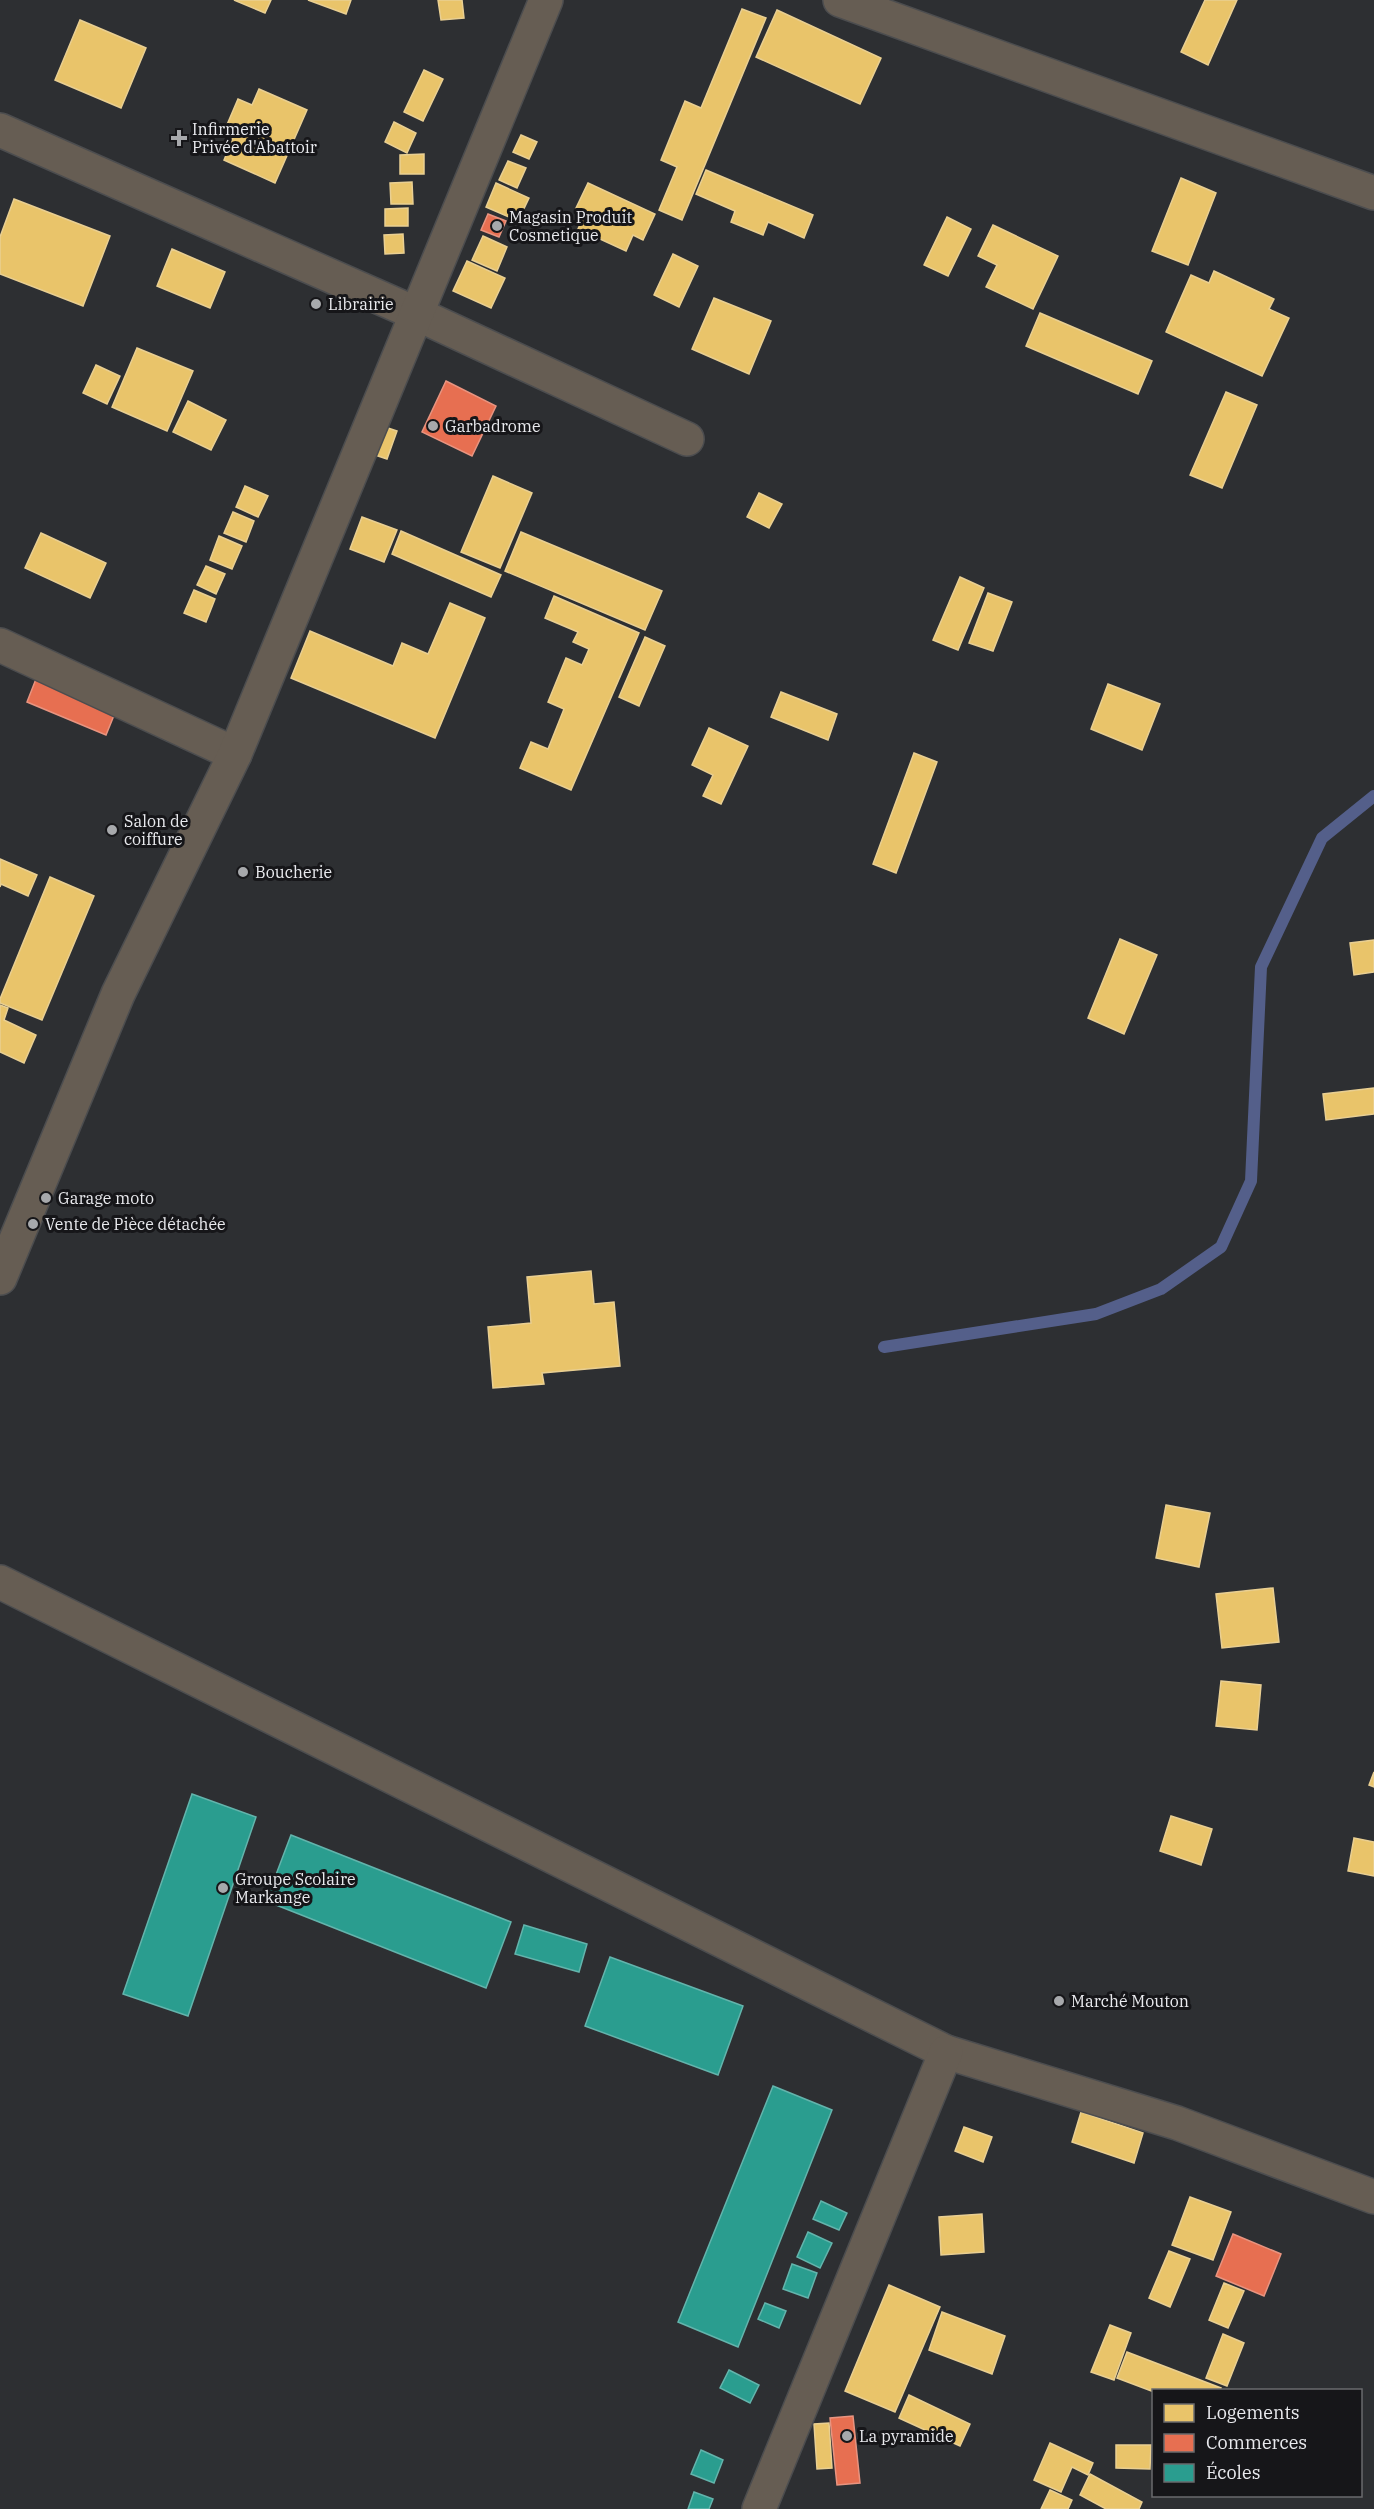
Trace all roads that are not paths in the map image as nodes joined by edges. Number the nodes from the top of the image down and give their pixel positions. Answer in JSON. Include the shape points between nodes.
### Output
{"nodes":[{"id":1,"x":546,"y":0,"type":"edge"},
{"id":2,"x":840,"y":0,"type":"edge"},
{"id":3,"x":0,"y":130,"type":"edge"},
{"id":4,"x":1374,"y":193,"type":"edge"},
{"id":5,"x":417,"y":314,"type":"junction"},
{"id":6,"x":687,"y":439,"type":"dead end"},
{"id":7,"x":0,"y":645,"type":"edge"},
{"id":8,"x":235,"y":754,"type":"junction"},
{"id":9,"x":0,"y":1278,"type":"edge"},
{"id":10,"x":0,"y":1582,"type":"edge"},
{"id":11,"x":946,"y":2052,"type":"junction"},
{"id":12,"x":1374,"y":2197,"type":"edge"},
{"id":13,"x":759,"y":2509,"type":"edge"}],
"edges":[{"from":1,"to":5,"type":"street"},
{"from":2,"to":4,"type":"street"},
{"from":3,"to":5,"type":"street"},
{"from":5,"to":6,"type":"street"},
{"from":5,"to":8,"type":"street"},
{"from":7,"to":8,"type":"street"},
{"from":8,"to":9,"type":"street","via":[[118,994]]},
{"from":10,"to":11,"type":"street"},
{"from":11,"to":12,"type":"street","via":[[1177,2122]]},
{"from":11,"to":13,"type":"street"}]}
